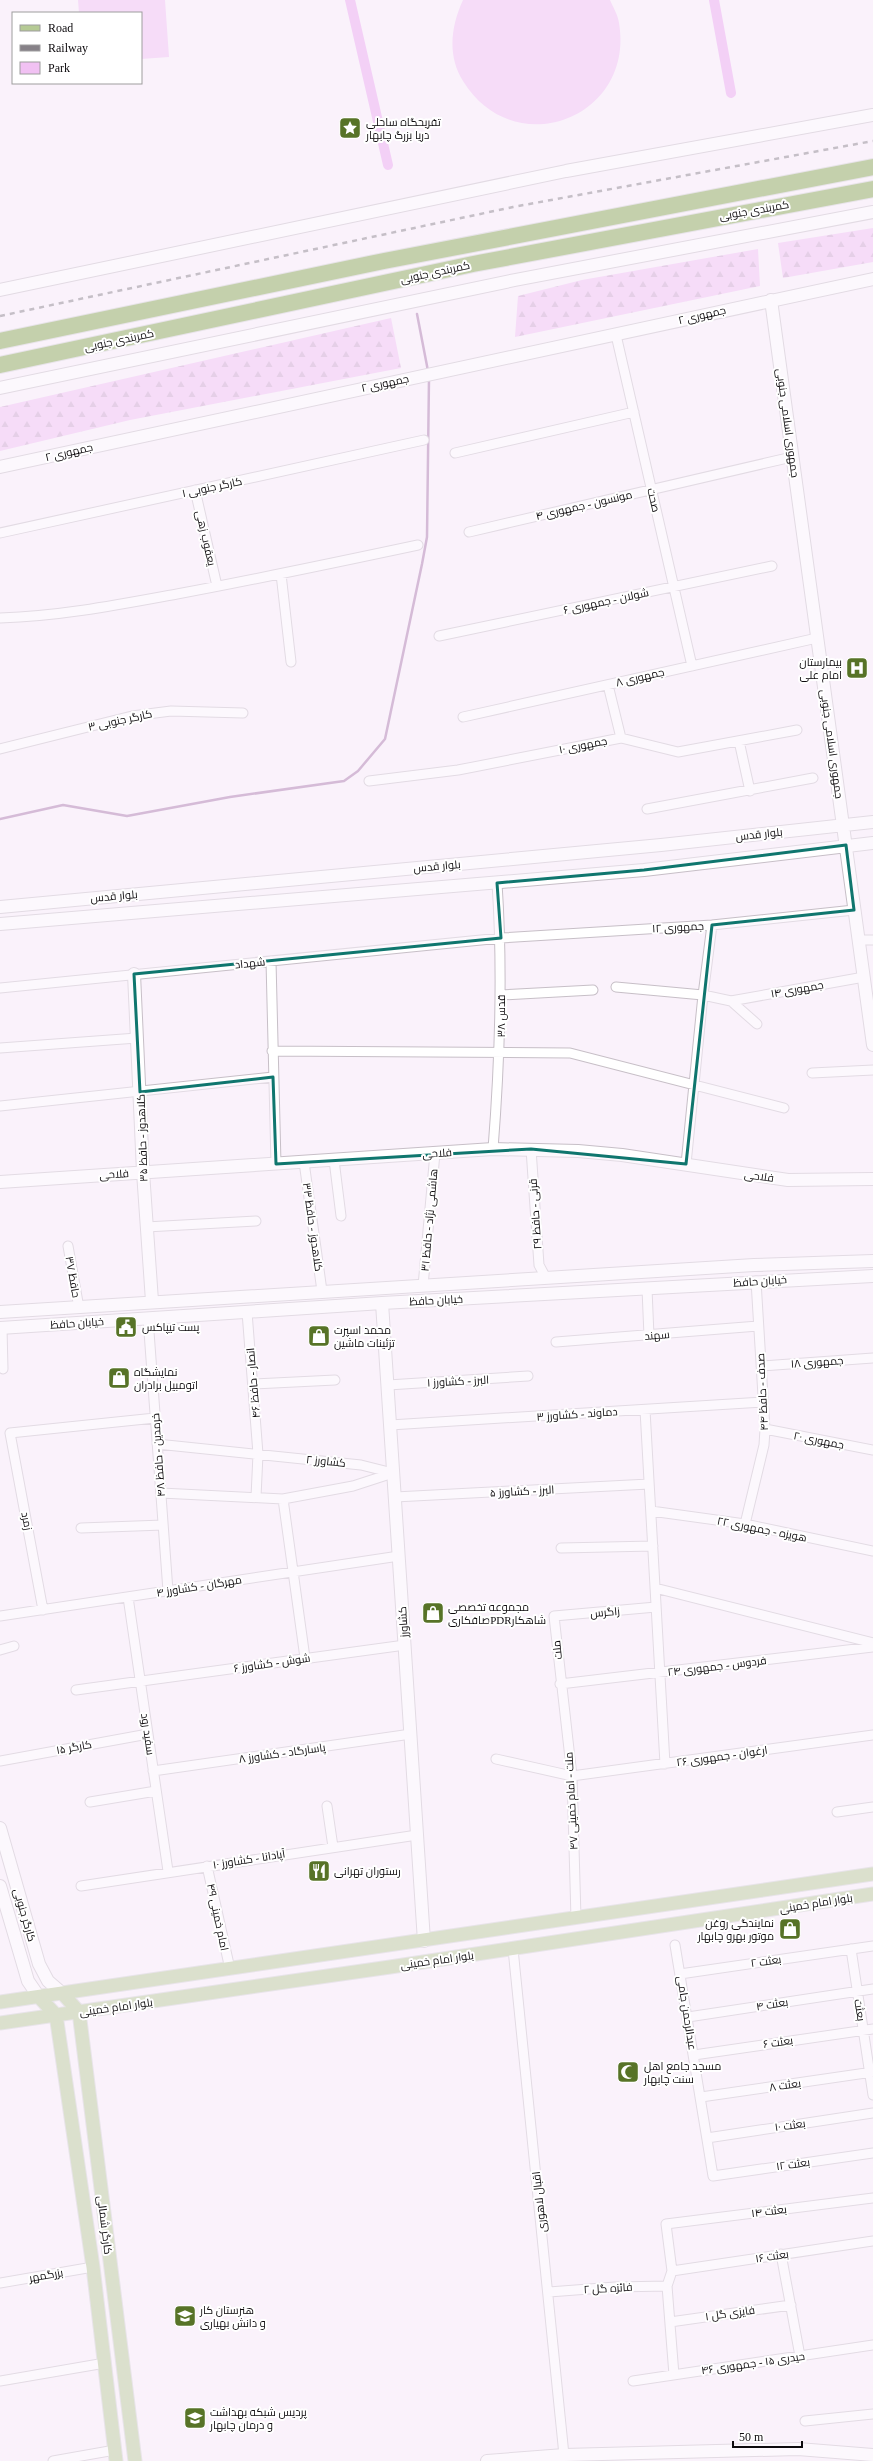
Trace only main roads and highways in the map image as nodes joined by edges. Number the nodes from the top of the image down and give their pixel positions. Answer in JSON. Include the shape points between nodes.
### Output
{"nodes":[{"id":1,"x":873,"y":115,"type":"edge"},
{"id":2,"x":873,"y":167,"type":"edge"},
{"id":3,"x":873,"y":189,"type":"edge"},
{"id":4,"x":873,"y":212,"type":"edge"},
{"id":5,"x":873,"y":279,"type":"edge"},
{"id":6,"x":0,"y":290,"type":"edge"},
{"id":7,"x":771,"y":300,"type":"junction"},
{"id":8,"x":0,"y":341,"type":"edge"},
{"id":9,"x":0,"y":365,"type":"edge"},
{"id":10,"x":0,"y":388,"type":"edge"},
{"id":11,"x":0,"y":467,"type":"edge"},
{"id":12,"x":873,"y":822,"type":"edge"},
{"id":13,"x":843,"y":824,"type":"junction"},
{"id":14,"x":873,"y":843,"type":"edge"},
{"id":15,"x":846,"y":845,"type":"junction"},
{"id":16,"x":373,"y":872,"type":"junction"},
{"id":17,"x":374,"y":893,"type":"junction"},
{"id":18,"x":0,"y":907,"type":"edge"},
{"id":19,"x":0,"y":924,"type":"edge"},
{"id":20,"x":134,"y":974,"type":"road end"},
{"id":21,"x":873,"y":1040,"type":"edge"},
{"id":22,"x":143,"y":1172,"type":"junction"},
{"id":23,"x":873,"y":1179,"type":"edge"},
{"id":24,"x":0,"y":1182,"type":"edge"},
{"id":25,"x":873,"y":1261,"type":"edge"},
{"id":26,"x":873,"y":1276,"type":"edge"},
{"id":27,"x":494,"y":1281,"type":"junction"},
{"id":28,"x":282,"y":1293,"type":"junction"},
{"id":29,"x":495,"y":1298,"type":"junction"},
{"id":30,"x":152,"y":1301,"type":"junction"},
{"id":31,"x":382,"y":1303,"type":"junction"},
{"id":32,"x":283,"y":1310,"type":"junction"},
{"id":33,"x":0,"y":1312,"type":"edge"},
{"id":34,"x":1,"y":1328,"type":"edge"},
{"id":35,"x":0,"y":1828,"type":"edge"},
{"id":36,"x":873,"y":1874,"type":"edge"},
{"id":37,"x":0,"y":1886,"type":"edge"},
{"id":38,"x":873,"y":1894,"type":"edge"},
{"id":39,"x":4,"y":1911,"type":"edge"},
{"id":40,"x":424,"y":1940,"type":"junction"},
{"id":41,"x":63,"y":1994,"type":"junction"},
{"id":42,"x":39,"y":1997,"type":"junction"},
{"id":43,"x":0,"y":2002,"type":"edge"},
{"id":44,"x":78,"y":2012,"type":"junction"},
{"id":45,"x":56,"y":2015,"type":"junction"},
{"id":46,"x":0,"y":2023,"type":"edge"},
{"id":47,"x":89,"y":2098,"type":"junction"},
{"id":48,"x":67,"y":2099,"type":"junction"},
{"id":49,"x":134,"y":2447,"type":"junction"},
{"id":50,"x":873,"y":2455,"type":"edge"},
{"id":51,"x":116,"y":2456,"type":"edge"},
{"id":52,"x":135,"y":2461,"type":"edge"},
{"id":53,"x":140,"y":2461,"type":"edge"},
{"id":54,"x":487,"y":2461,"type":"edge"}],
"edges":[{"from":1,"to":6,"type":"main road","via":[[566,171]]},
{"from":2,"to":8,"type":"highway","name":"کمربندی جنوبی","via":[[384,261]]},
{"from":3,"to":9,"type":"highway","name":"کمربندی جنوبی","via":[[473,264]]},
{"from":4,"to":10,"type":"main road","via":[[391,305]]},
{"from":5,"to":7,"type":"main road","name":"جمهوری ۲"},
{"from":7,"to":11,"type":"main road","name":"جمهوری ۲"},
{"from":7,"to":13,"type":"main road","name":"جمهوری اسلامی جنوبی"},
{"from":12,"to":13,"type":"main road","name":"بلوار قدس"},
{"from":13,"to":15,"type":"main road","name":"جمهوری اسلامی جنوبی"},
{"from":13,"to":16,"type":"main road","name":"بلوار قدس","via":[[661,845]]},
{"from":14,"to":15,"type":"main road","name":"بلوار قدس"},
{"from":15,"to":17,"type":"main road","name":"بلوار قدس","via":[[644,870]]},
{"from":15,"to":21,"type":"main road","name":"جمهوری اسلامی جنوبی"},
{"from":16,"to":17,"type":"main road"},
{"from":16,"to":18,"type":"main road","name":"بلوار قدس"},
{"from":17,"to":19,"type":"main road","name":"بلوار قدس"},
{"from":20,"to":22,"type":"main road","name":"کلاهدوز - حافظ ۳۵"},
{"from":22,"to":23,"type":"main road","name":"فلاحی","via":[[493,1149],[531,1149],[578,1151],[686,1164],[788,1180]]},
{"from":22,"to":24,"type":"main road","name":"فلاحی"},
{"from":22,"to":30,"type":"main road","name":"کلاهدوز - حافظ ۳۵"},
{"from":25,"to":27,"type":"main road","name":"خیابان حافظ","via":[[754,1265]]},
{"from":26,"to":29,"type":"main road","name":"خیابان حافظ"},
{"from":27,"to":28,"type":"main road","name":"خیابان حافظ"},
{"from":27,"to":29,"type":"main road"},
{"from":28,"to":30,"type":"main road","name":"خیابان حافظ"},
{"from":28,"to":32,"type":"main road"},
{"from":29,"to":31,"type":"main road","name":"خیابان حافظ"},
{"from":30,"to":33,"type":"main road","name":"خیابان حافظ"},
{"from":31,"to":32,"type":"main road","name":"خیابان حافظ"},
{"from":31,"to":40,"type":"main road","name":"کشاورز"},
{"from":32,"to":34,"type":"main road","name":"خیابان حافظ"},
{"from":35,"to":41,"type":"main road","name":"کارگر جنوبی","via":[[39,1964],[48,1981]]},
{"from":36,"to":40,"type":"main road","name":"بلوار امام خمینی"},
{"from":37,"to":39,"type":"main road","name":"کارگر جنوبی"},
{"from":38,"to":44,"type":"main road","name":"بلوار امام خمینی"},
{"from":39,"to":42,"type":"main road","name":"کارگر جنوبی","via":[[28,1981]]},
{"from":40,"to":41,"type":"main road","name":"بلوار امام خمینی"},
{"from":41,"to":42,"type":"main road","name":"بلوار امام خمینی"},
{"from":41,"to":44,"type":"main road"},
{"from":42,"to":43,"type":"main road","name":"بلوار امام خمینی"},
{"from":42,"to":45,"type":"main road"},
{"from":44,"to":45,"type":"main road","name":"بلوار امام خمینی"},
{"from":44,"to":47,"type":"main road","name":"کارگر شمالی"},
{"from":45,"to":46,"type":"main road","name":"بلوار امام خمینی"},
{"from":45,"to":48,"type":"main road","name":"کارگر شمالی"},
{"from":47,"to":48,"type":"main road","via":[[87,2093],[78,2088],[69,2094]]},
{"from":47,"to":49,"type":"main road","name":"کارگر شمالی"},
{"from":48,"to":51,"type":"main road","name":"کارگر شمالی","via":[[93,2267]]},
{"from":49,"to":52,"type":"main road","name":"کارگر شمالی"},
{"from":49,"to":53,"type":"main road"},
{"from":50,"to":54,"type":"main road","via":[[798,2449],[564,2455]]}]}
